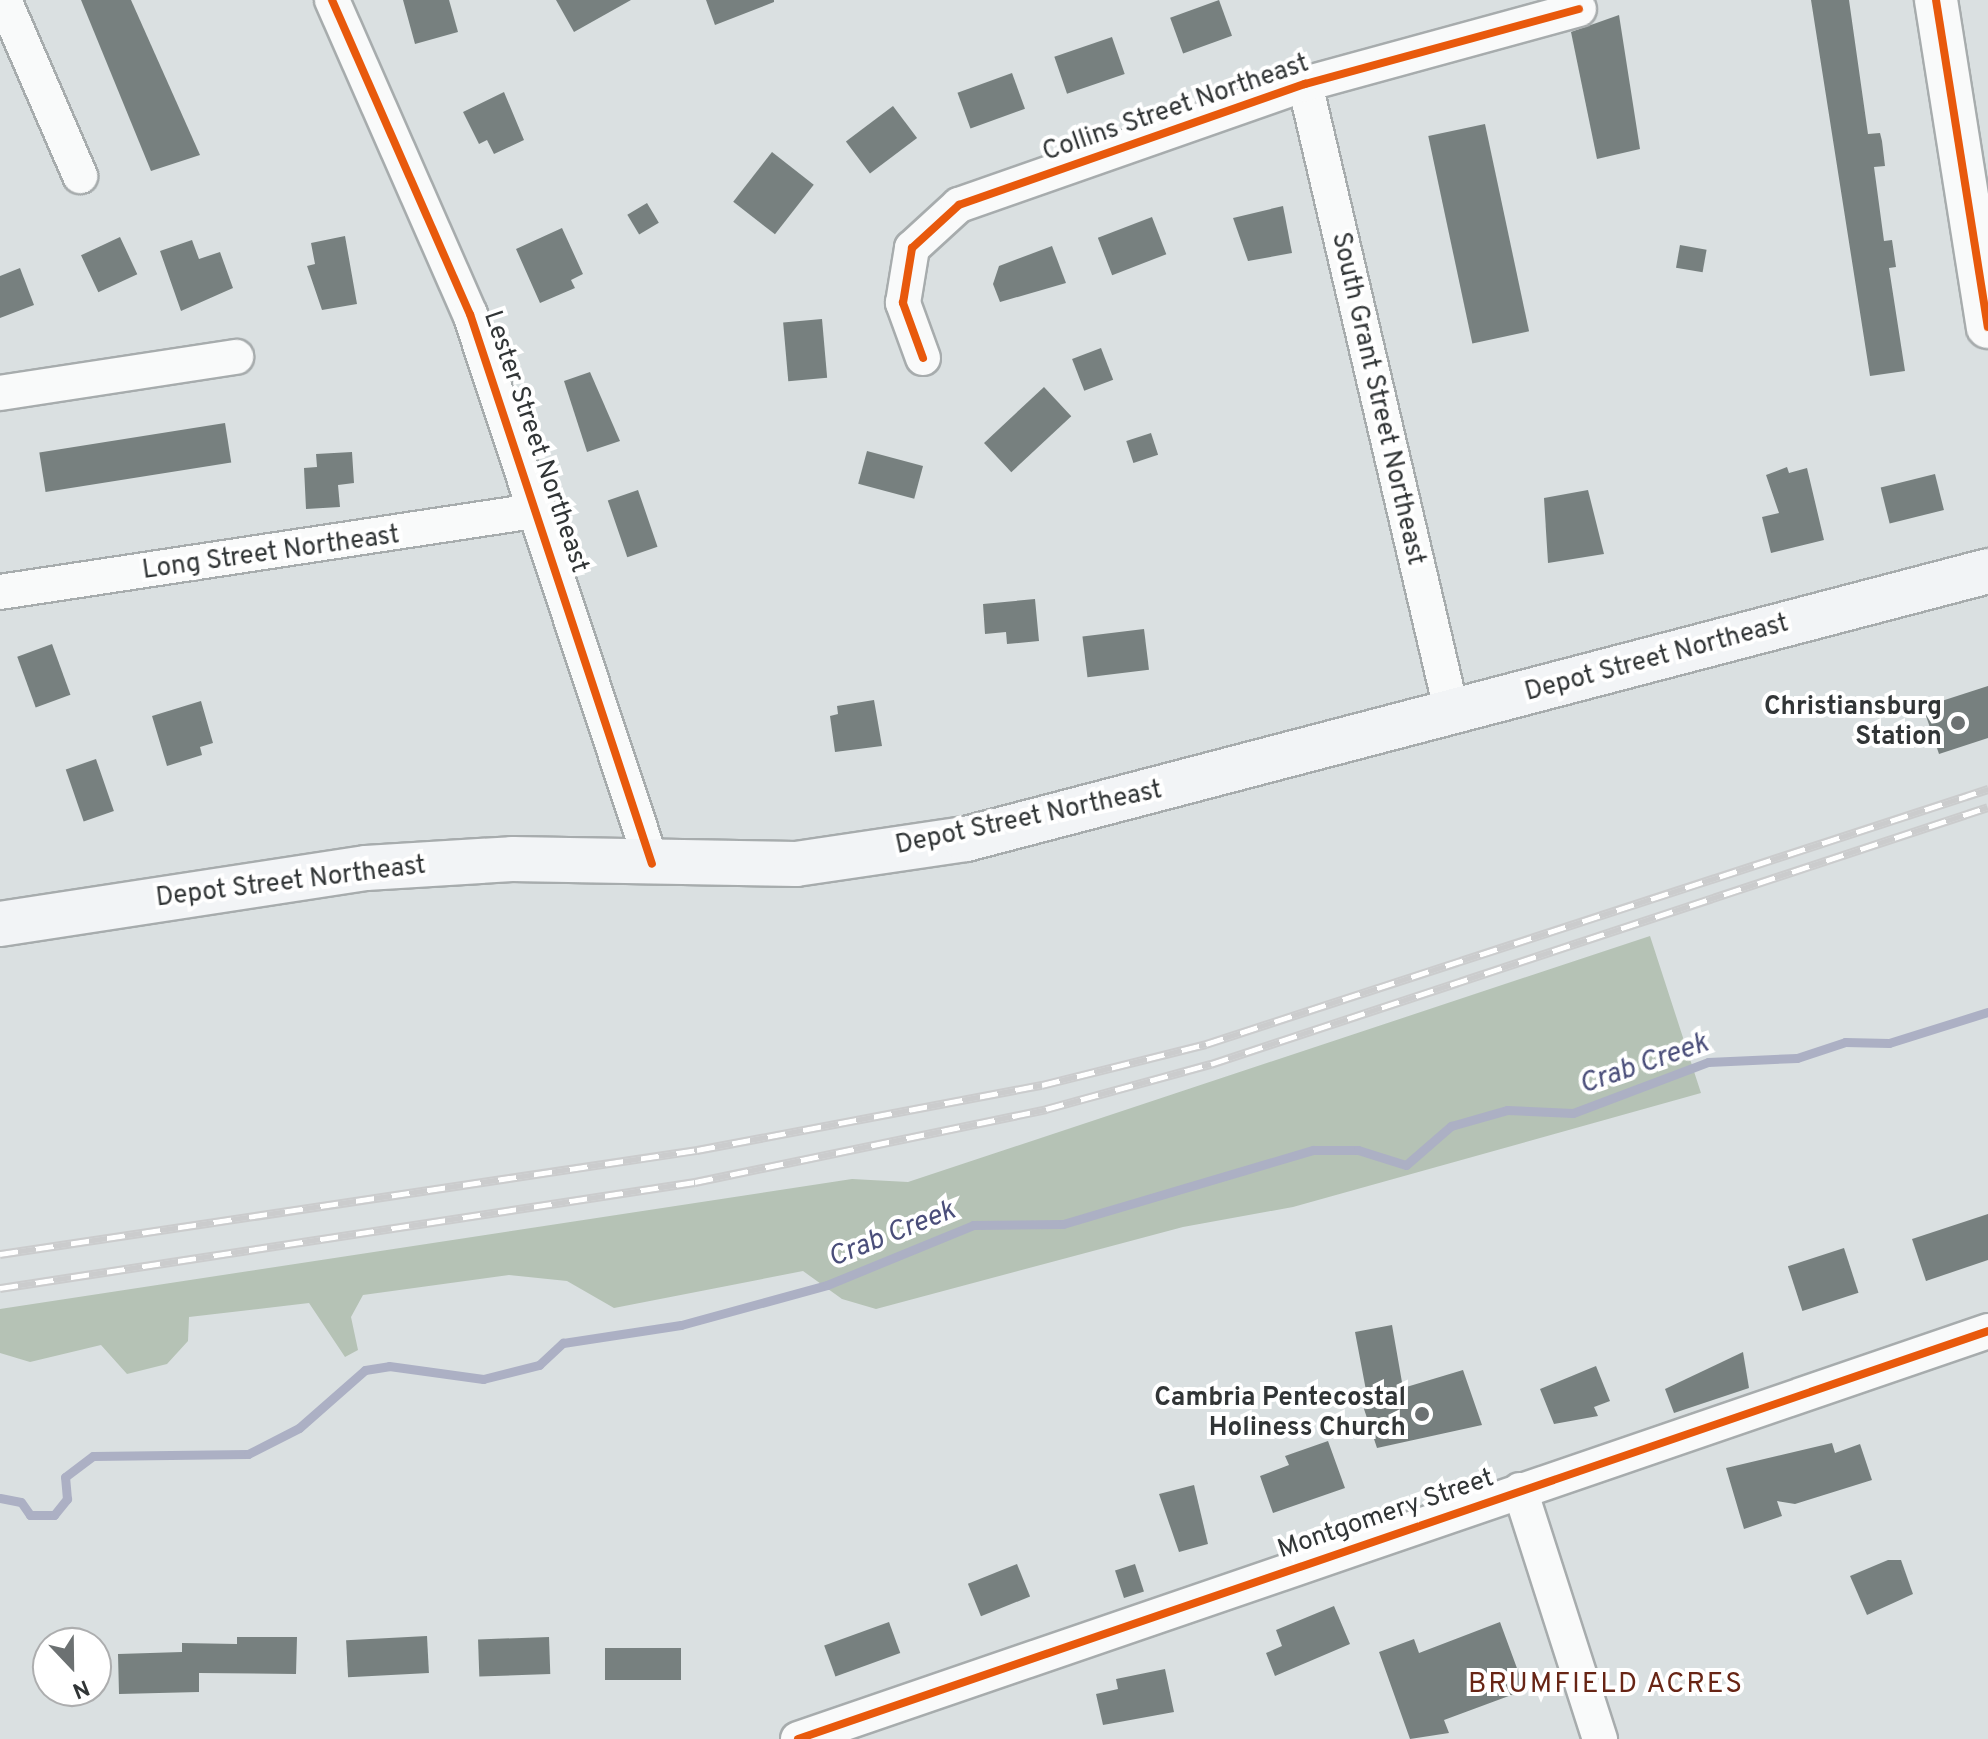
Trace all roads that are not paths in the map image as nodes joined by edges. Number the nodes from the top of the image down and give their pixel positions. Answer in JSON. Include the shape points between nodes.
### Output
{"nodes":[{"id":1,"x":4,"y":0,"type":"edge"},
{"id":2,"x":332,"y":0,"type":"edge"},
{"id":3,"x":1936,"y":0,"type":"edge"},
{"id":4,"x":1579,"y":9,"type":"dead end"},
{"id":5,"x":1305,"y":84,"type":"junction"},
{"id":6,"x":80,"y":176,"type":"dead end"},
{"id":7,"x":1988,"y":327,"type":"edge"},
{"id":8,"x":236,"y":357,"type":"dead end"},
{"id":9,"x":923,"y":358,"type":"dead end"},
{"id":10,"x":0,"y":393,"type":"edge"},
{"id":11,"x":540,"y":510,"type":"junction"},
{"id":12,"x":1988,"y":571,"type":"edge"},
{"id":13,"x":2,"y":587,"type":"edge"},
{"id":14,"x":1452,"y":713,"type":"junction"},
{"id":15,"x":652,"y":864,"type":"junction"},
{"id":16,"x":0,"y":924,"type":"edge"},
{"id":17,"x":1988,"y":1331,"type":"edge"},
{"id":18,"x":1520,"y":1490,"type":"junction"},
{"id":19,"x":798,"y":1739,"type":"edge"},
{"id":20,"x":1600,"y":1739,"type":"edge"}],
"edges":[{"from":1,"to":6,"type":"street"},
{"from":2,"to":11,"type":"street","name":"Lester Street Northeast","via":[[470,314]]},
{"from":3,"to":7,"type":"street"},
{"from":4,"to":5,"type":"street","name":"Collins Street Northeast"},
{"from":5,"to":9,"type":"street","name":"Collins Street Northeast","via":[[959,205],[912,248],[903,303]]},
{"from":5,"to":14,"type":"street","name":"South Grant Street Northeast"},
{"from":8,"to":10,"type":"street"},
{"from":11,"to":13,"type":"street","name":"Long Street Northeast"},
{"from":11,"to":15,"type":"street","name":"Lester Street Northeast"},
{"from":12,"to":14,"type":"main road","name":"Depot Street Northeast"},
{"from":14,"to":15,"type":"main road","name":"Depot Street Northeast","via":[[966,839],[796,864]]},
{"from":15,"to":16,"type":"main road","name":"Depot Street Northeast","via":[[512,859],[366,868]]},
{"from":17,"to":18,"type":"street","name":"Montgomery Street"},
{"from":18,"to":19,"type":"street","name":"Montgomery Street"},
{"from":18,"to":20,"type":"street"}]}
